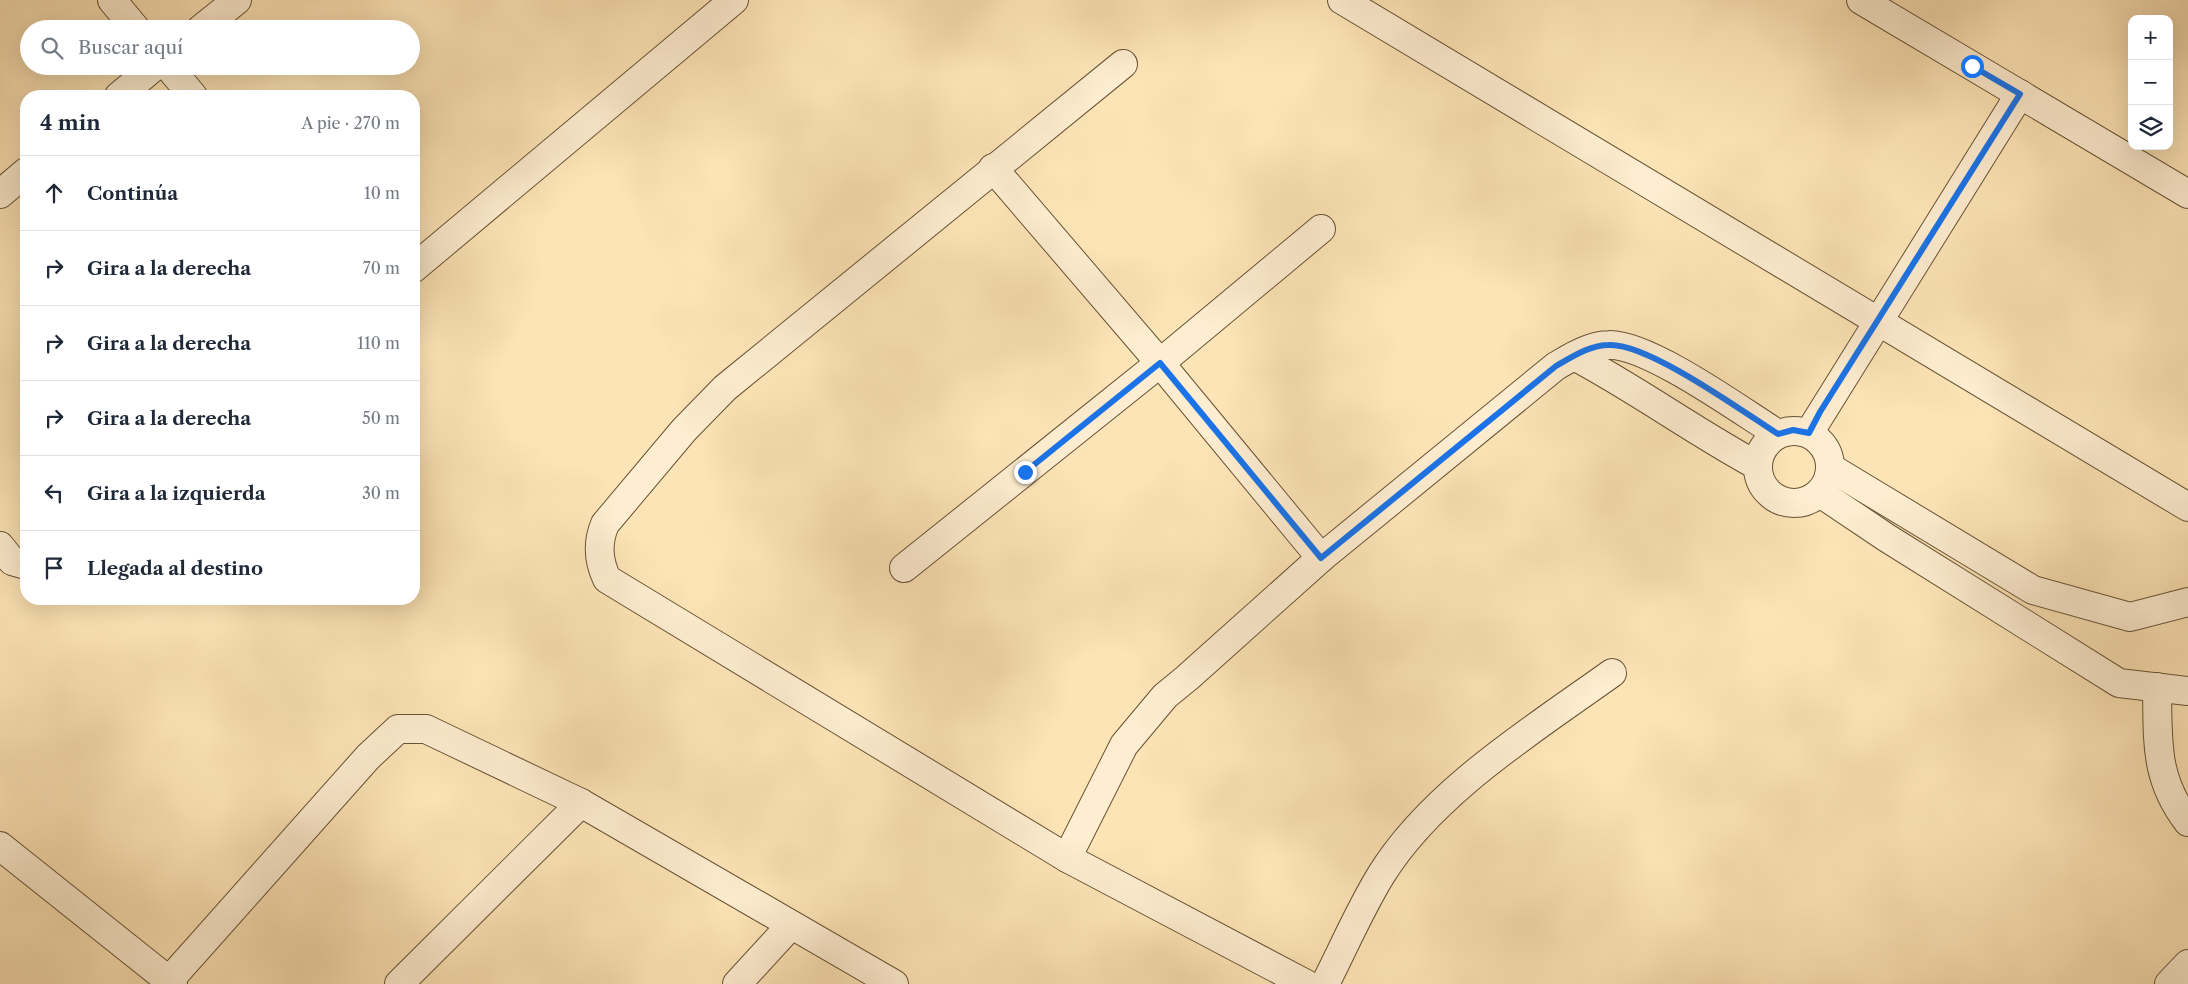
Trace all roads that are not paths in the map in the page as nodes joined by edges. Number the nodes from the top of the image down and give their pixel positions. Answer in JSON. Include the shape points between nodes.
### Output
{"nodes":[{"id":1,"x":112,"y":0,"type":"edge"},
{"id":2,"x":237,"y":0,"type":"edge"},
{"id":3,"x":734,"y":0,"type":"edge"},
{"id":4,"x":1342,"y":0,"type":"edge"},
{"id":5,"x":1861,"y":0,"type":"edge"},
{"id":6,"x":129,"y":20,"type":"edge"},
{"id":7,"x":212,"y":20,"type":"edge"},
{"id":8,"x":1123,"y":64,"type":"dead end"},
{"id":9,"x":144,"y":75,"type":"edge"},
{"id":10,"x":176,"y":75,"type":"edge"},
{"id":11,"x":126,"y":90,"type":"edge"},
{"id":12,"x":188,"y":90,"type":"edge"},
{"id":13,"x":2020,"y":94,"type":"junction"},
{"id":14,"x":993,"y":168,"type":"junction"},
{"id":15,"x":20,"y":177,"type":"edge"},
{"id":16,"x":0,"y":194,"type":"edge"},
{"id":17,"x":2188,"y":194,"type":"edge"},
{"id":18,"x":1321,"y":229,"type":"dead end"},
{"id":19,"x":420,"y":263,"type":"edge"},
{"id":20,"x":1878,"y":322,"type":"junction"},
{"id":21,"x":1574,"y":356,"type":"junction"},
{"id":22,"x":1160,"y":363,"type":"junction"},
{"id":23,"x":1809,"y":433,"type":"junction"},
{"id":24,"x":1778,"y":434,"type":"junction"},
{"id":25,"x":1758,"y":466,"type":"junction"},
{"id":26,"x":1831,"y":468,"type":"junction"},
{"id":27,"x":1820,"y":493,"type":"junction"},
{"id":28,"x":2188,"y":507,"type":"edge"},
{"id":29,"x":0,"y":546,"type":"edge"},
{"id":30,"x":1321,"y":558,"type":"junction"},
{"id":31,"x":20,"y":563,"type":"edge"},
{"id":32,"x":904,"y":568,"type":"dead end"},
{"id":33,"x":2188,"y":602,"type":"edge"},
{"id":34,"x":1612,"y":673,"type":"dead end"},
{"id":35,"x":2156,"y":687,"type":"junction"},
{"id":36,"x":2188,"y":691,"type":"edge"},
{"id":37,"x":581,"y":803,"type":"junction"},
{"id":38,"x":2188,"y":822,"type":"edge"},
{"id":39,"x":0,"y":846,"type":"edge"},
{"id":40,"x":1067,"y":858,"type":"junction"},
{"id":41,"x":792,"y":925,"type":"junction"},
{"id":42,"x":2188,"y":964,"type":"edge"},
{"id":43,"x":169,"y":983,"type":"edge"},
{"id":44,"x":399,"y":984,"type":"edge"},
{"id":45,"x":737,"y":984,"type":"edge"},
{"id":46,"x":894,"y":984,"type":"edge"},
{"id":47,"x":1306,"y":984,"type":"edge"},
{"id":48,"x":1325,"y":984,"type":"edge"},
{"id":49,"x":2169,"y":984,"type":"edge"}],
"edges":[{"from":1,"to":6,"type":"street"},
{"from":2,"to":7,"type":"street"},
{"from":3,"to":19,"type":"street"},
{"from":4,"to":20,"type":"street"},
{"from":5,"to":13,"type":"street"},
{"from":8,"to":14,"type":"street"},
{"from":9,"to":11,"type":"street"},
{"from":10,"to":12,"type":"street"},
{"from":13,"to":17,"type":"street"},
{"from":13,"to":20,"type":"street"},
{"from":14,"to":22,"type":"street"},
{"from":14,"to":40,"type":"street","via":[[726,388],[679,436],[605,524],[599,557],[606,579]]},
{"from":15,"to":16,"type":"street"},
{"from":18,"to":22,"type":"street"},
{"from":20,"to":23,"type":"street"},
{"from":20,"to":28,"type":"street"},
{"from":21,"to":24,"type":"street","via":[[1609,344],[1643,352]]},
{"from":21,"to":25,"type":"street"},
{"from":21,"to":30,"type":"street","via":[[1556,366]]},
{"from":22,"to":30,"type":"street"},
{"from":22,"to":32,"type":"street"},
{"from":23,"to":24,"type":"street","via":[[1793,430]]},
{"from":23,"to":26,"type":"street","via":[[1821,441]]},
{"from":24,"to":25,"type":"street","via":[[1765,444]]},
{"from":25,"to":27,"type":"street","via":[[1764,488],[1776,499],[1790,504],[1806,502]]},
{"from":26,"to":27,"type":"street"},
{"from":26,"to":33,"type":"street","via":[[2033,590],[2130,617]]},
{"from":27,"to":35,"type":"street","via":[[2119,683]]},
{"from":29,"to":31,"type":"street","via":[[12,561]]},
{"from":30,"to":40,"type":"street","via":[[1165,696],[1138,726],[1112,766]]},
{"from":34,"to":48,"type":"street","via":[[1501,752],[1429,816],[1381,875]]},
{"from":35,"to":36,"type":"street"},
{"from":35,"to":38,"type":"street","via":[[2159,758],[2170,794]]},
{"from":37,"to":41,"type":"street"},
{"from":37,"to":43,"type":"street","via":[[426,729],[398,729],[368,757]]},
{"from":37,"to":44,"type":"street"},
{"from":39,"to":43,"type":"street"},
{"from":40,"to":47,"type":"street"},
{"from":41,"to":45,"type":"street"},
{"from":41,"to":46,"type":"street"},
{"from":42,"to":49,"type":"street"}]}
